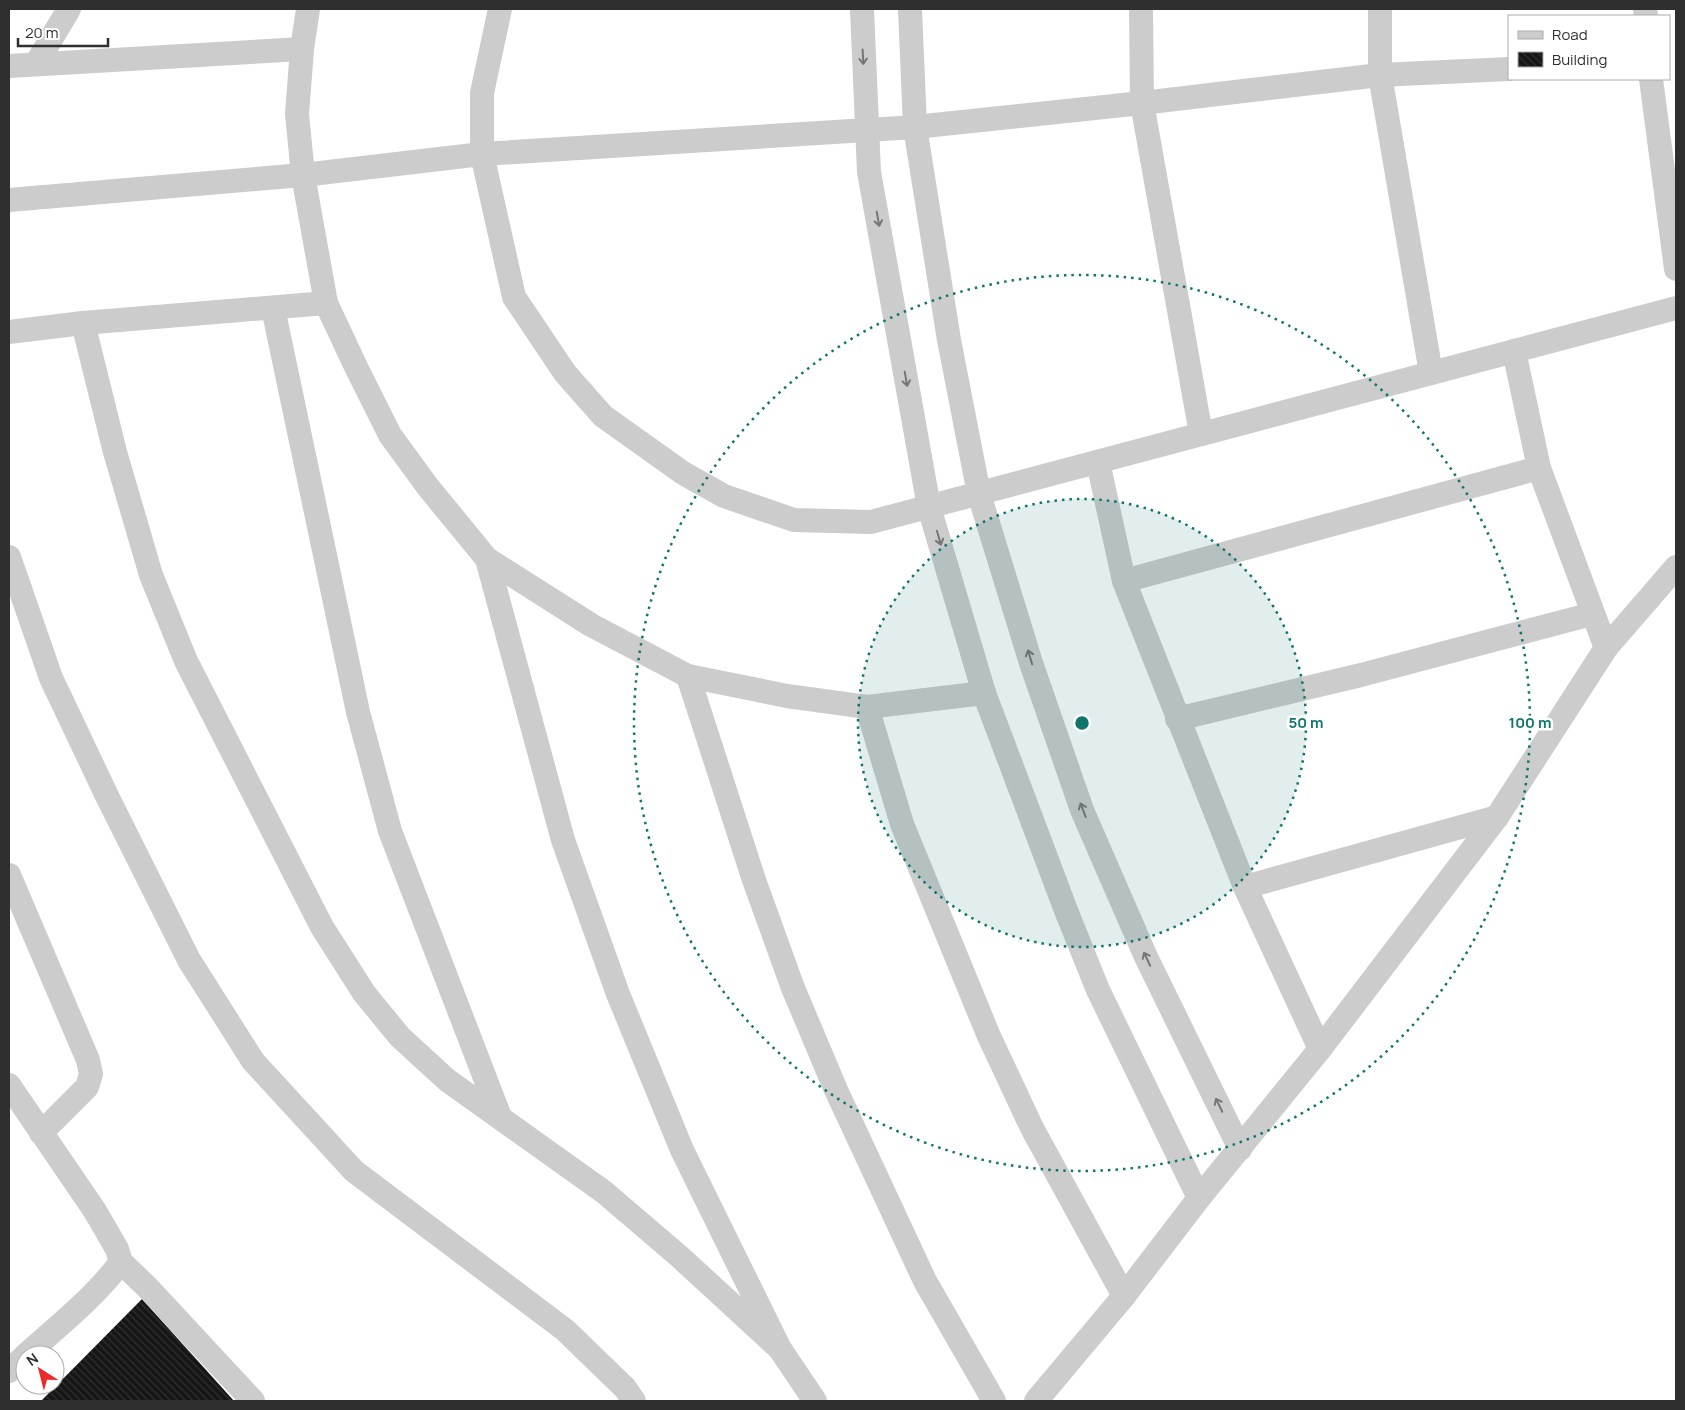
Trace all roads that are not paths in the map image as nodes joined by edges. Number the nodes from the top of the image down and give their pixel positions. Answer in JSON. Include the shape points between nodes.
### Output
{"nodes":[{"id":1,"x":68,"y":9,"type":"edge"},
{"id":2,"x":308,"y":9,"type":"edge"},
{"id":3,"x":500,"y":9,"type":"edge"},
{"id":4,"x":862,"y":9,"type":"edge"},
{"id":5,"x":910,"y":9,"type":"edge"},
{"id":6,"x":1142,"y":9,"type":"edge"},
{"id":7,"x":1380,"y":9,"type":"edge"},
{"id":8,"x":302,"y":49,"type":"junction"},
{"id":9,"x":36,"y":64,"type":"junction"},
{"id":10,"x":9,"y":66,"type":"edge"},
{"id":11,"x":1508,"y":70,"type":"edge"},
{"id":12,"x":1380,"y":75,"type":"junction"},
{"id":13,"x":1651,"y":80,"type":"edge"},
{"id":14,"x":1142,"y":103,"type":"junction"},
{"id":15,"x":915,"y":127,"type":"junction"},
{"id":16,"x":1666,"y":130,"type":"edge"},
{"id":17,"x":867,"y":131,"type":"junction"},
{"id":18,"x":482,"y":154,"type":"junction"},
{"id":19,"x":303,"y":175,"type":"junction"},
{"id":20,"x":9,"y":200,"type":"edge"},
{"id":21,"x":1676,"y":269,"type":"edge"},
{"id":22,"x":326,"y":303,"type":"junction"},
{"id":23,"x":273,"y":308,"type":"junction"},
{"id":24,"x":1676,"y":308,"type":"edge"},
{"id":25,"x":83,"y":323,"type":"junction"},
{"id":26,"x":9,"y":332,"type":"edge"},
{"id":27,"x":1514,"y":351,"type":"junction"},
{"id":28,"x":1431,"y":373,"type":"junction"},
{"id":29,"x":1201,"y":434,"type":"junction"},
{"id":30,"x":1098,"y":462,"type":"junction"},
{"id":31,"x":1539,"y":468,"type":"junction"},
{"id":32,"x":980,"y":494,"type":"junction"},
{"id":33,"x":929,"y":507,"type":"junction"},
{"id":34,"x":9,"y":557,"type":"edge"},
{"id":35,"x":487,"y":559,"type":"junction"},
{"id":36,"x":1676,"y":567,"type":"edge"},
{"id":37,"x":1124,"y":581,"type":"junction"},
{"id":38,"x":1592,"y":614,"type":"junction"},
{"id":39,"x":1606,"y":648,"type":"junction"},
{"id":40,"x":688,"y":676,"type":"junction"},
{"id":41,"x":984,"y":693,"type":"junction"},
{"id":42,"x":867,"y":707,"type":"junction"},
{"id":43,"x":1177,"y":719,"type":"junction"},
{"id":44,"x":1497,"y":817,"type":"junction"},
{"id":45,"x":9,"y":875,"type":"edge"},
{"id":46,"x":1245,"y":887,"type":"junction"},
{"id":47,"x":1320,"y":1049,"type":"junction"},
{"id":48,"x":9,"y":1085,"type":"edge"},
{"id":49,"x":500,"y":1117,"type":"junction"},
{"id":50,"x":41,"y":1132,"type":"junction"},
{"id":51,"x":1240,"y":1149,"type":"junction"},
{"id":52,"x":1199,"y":1198,"type":"junction"},
{"id":53,"x":121,"y":1262,"type":"junction"},
{"id":54,"x":1124,"y":1296,"type":"junction"},
{"id":55,"x":38,"y":1345,"type":"edge"},
{"id":56,"x":780,"y":1349,"type":"junction"},
{"id":57,"x":253,"y":1401,"type":"edge"},
{"id":58,"x":634,"y":1401,"type":"edge"},
{"id":59,"x":815,"y":1401,"type":"edge"},
{"id":60,"x":994,"y":1401,"type":"edge"},
{"id":61,"x":1036,"y":1401,"type":"edge"}],
"edges":[{"from":1,"to":9,"type":"street"},
{"from":2,"to":8,"type":"street"},
{"from":3,"to":18,"type":"street","via":[[482,93]]},
{"from":4,"to":17,"type":"street","one_way":true},
{"from":5,"to":15,"type":"street"},
{"from":6,"to":14,"type":"street"},
{"from":7,"to":12,"type":"street"},
{"from":8,"to":9,"type":"street"},
{"from":8,"to":19,"type":"street","via":[[297,114]]},
{"from":9,"to":10,"type":"street"},
{"from":11,"to":12,"type":"street"},
{"from":12,"to":14,"type":"street"},
{"from":12,"to":28,"type":"street"},
{"from":13,"to":16,"type":"street"},
{"from":14,"to":15,"type":"street"},
{"from":14,"to":29,"type":"street"},
{"from":15,"to":17,"type":"street"},
{"from":15,"to":32,"type":"street","via":[[949,340]]},
{"from":16,"to":21,"type":"street"},
{"from":17,"to":18,"type":"street"},
{"from":17,"to":33,"type":"street","one_way":true,"via":[[869,172]]},
{"from":18,"to":19,"type":"street"},
{"from":18,"to":33,"type":"street","via":[[514,297],[565,373],[603,416],[684,473],[724,496],[794,520],[871,522]]},
{"from":19,"to":20,"type":"street"},
{"from":19,"to":22,"type":"street"},
{"from":22,"to":23,"type":"street"},
{"from":22,"to":35,"type":"street","via":[[390,435]]},
{"from":23,"to":25,"type":"street"},
{"from":23,"to":49,"type":"street","via":[[358,712],[390,831]]},
{"from":24,"to":27,"type":"street"},
{"from":25,"to":26,"type":"street"},
{"from":25,"to":49,"type":"street","via":[[115,452],[151,575],[186,661],[322,927],[364,993],[400,1037],[447,1080]]},
{"from":27,"to":28,"type":"street"},
{"from":27,"to":31,"type":"street"},
{"from":28,"to":29,"type":"street"},
{"from":29,"to":30,"type":"street"},
{"from":30,"to":32,"type":"street"},
{"from":30,"to":37,"type":"street"},
{"from":31,"to":37,"type":"street"},
{"from":31,"to":38,"type":"street"},
{"from":32,"to":33,"type":"street"},
{"from":51,"to":32,"type":"street","one_way":true,"via":[[1146,957],[1082,810],[1031,662]]},
{"from":33,"to":41,"type":"street","one_way":true},
{"from":34,"to":58,"type":"street","via":[[51,678],[103,788],[189,960],[253,1061],[354,1171],[565,1330],[625,1388]]},
{"from":35,"to":40,"type":"street","via":[[591,625]]},
{"from":35,"to":56,"type":"street","via":[[563,840],[618,994],[682,1150]]},
{"from":36,"to":39,"type":"street"},
{"from":37,"to":43,"type":"street"},
{"from":38,"to":39,"type":"street"},
{"from":38,"to":43,"type":"street"},
{"from":39,"to":44,"type":"street"},
{"from":40,"to":42,"type":"street","via":[[787,696]]},
{"from":40,"to":60,"type":"street","via":[[754,880],[796,996],[925,1281]]},
{"from":41,"to":42,"type":"street"},
{"from":41,"to":52,"type":"street","via":[[1098,990]]},
{"from":42,"to":54,"type":"street","via":[[902,824],[988,1034],[1032,1128]]},
{"from":43,"to":46,"type":"street"},
{"from":44,"to":46,"type":"street"},
{"from":44,"to":47,"type":"street"},
{"from":45,"to":50,"type":"street","via":[[88,1060],[91,1074],[87,1087]]},
{"from":46,"to":47,"type":"street"},
{"from":47,"to":51,"type":"street"},
{"from":48,"to":50,"type":"street"},
{"from":49,"to":56,"type":"street","via":[[642,1223]]},
{"from":50,"to":53,"type":"street","via":[[95,1211]]},
{"from":51,"to":52,"type":"street"},
{"from":52,"to":54,"type":"street"},
{"from":53,"to":55,"type":"street"},
{"from":53,"to":57,"type":"street"},
{"from":54,"to":61,"type":"street"},
{"from":56,"to":59,"type":"street"}]}
